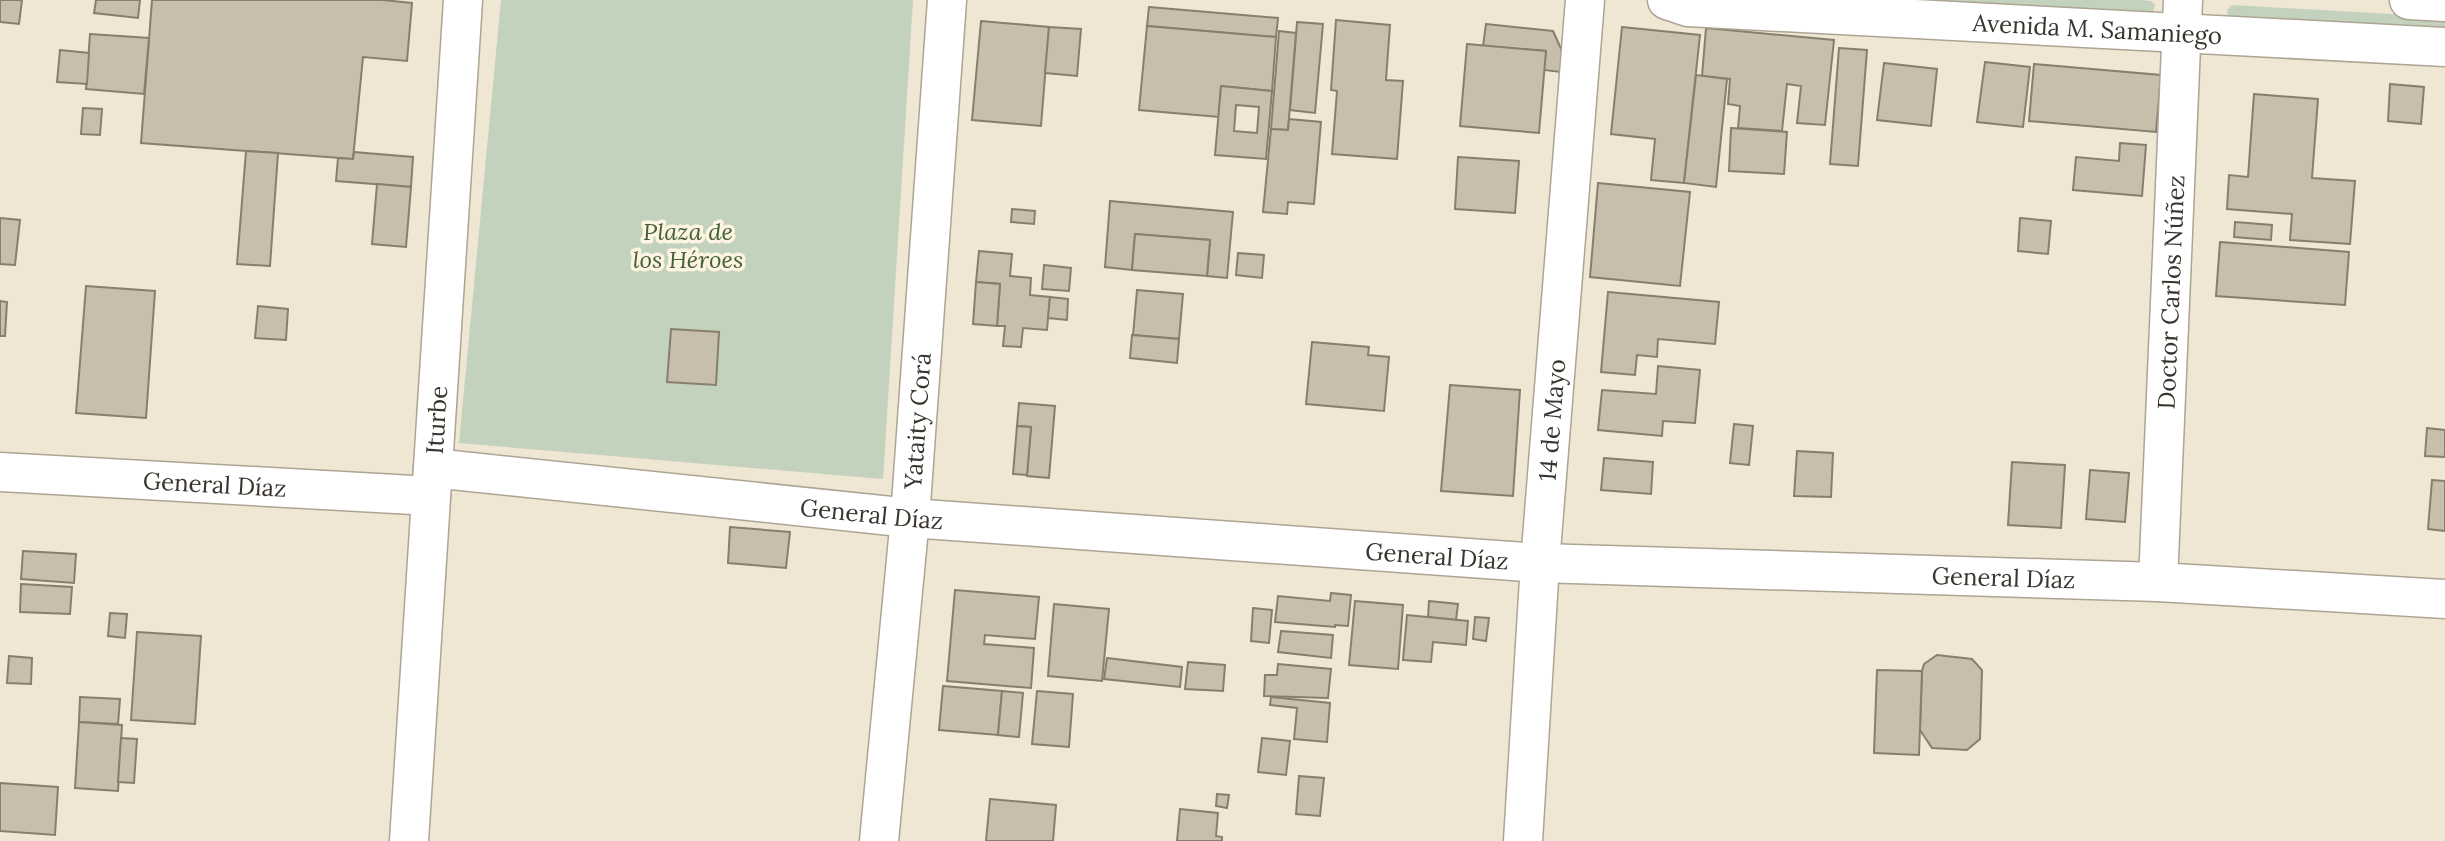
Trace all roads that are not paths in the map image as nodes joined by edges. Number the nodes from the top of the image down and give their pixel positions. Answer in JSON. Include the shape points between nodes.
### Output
{"nodes":[{"id":1,"x":463,"y":0,"type":"edge"},
{"id":2,"x":947,"y":0,"type":"edge"},
{"id":3,"x":1585,"y":0,"type":"edge"},
{"id":4,"x":1667,"y":0,"type":"edge"},
{"id":5,"x":2410,"y":0,"type":"edge"},
{"id":6,"x":2445,"y":2,"type":"edge"},
{"id":7,"x":2183,"y":16,"type":"edge"},
{"id":8,"x":2445,"y":47,"type":"edge"},
{"id":9,"x":0,"y":472,"type":"edge"},
{"id":10,"x":432,"y":482,"type":"junction"},
{"id":11,"x":910,"y":518,"type":"junction"},
{"id":12,"x":1540,"y":563,"type":"junction"},
{"id":13,"x":2158,"y":582,"type":"junction"},
{"id":14,"x":2445,"y":599,"type":"edge"},
{"id":15,"x":409,"y":841,"type":"edge"},
{"id":16,"x":879,"y":841,"type":"edge"},
{"id":17,"x":1523,"y":841,"type":"edge"}],
"edges":[{"from":1,"to":10,"type":"street","name":"Iturbe"},
{"from":2,"to":11,"type":"street","name":"Yataity Corá"},
{"from":3,"to":12,"type":"street","name":"14 de Mayo"},
{"from":4,"to":7,"type":"street","name":"Avenida M. Samaniego","via":[[1688,7]]},
{"from":5,"to":6,"type":"street"},
{"from":7,"to":8,"type":"street","name":"Avenida M. Samaniego"},
{"from":7,"to":13,"type":"street","name":"Doctor Carlos Núñez"},
{"from":9,"to":10,"type":"street","name":"General Díaz"},
{"from":10,"to":11,"type":"street","name":"General Díaz"},
{"from":10,"to":15,"type":"street","name":"Iturbe"},
{"from":11,"to":12,"type":"street","name":"General Díaz"},
{"from":11,"to":16,"type":"street","name":"Yataity Corá"},
{"from":12,"to":13,"type":"street","name":"General Díaz"},
{"from":12,"to":17,"type":"street","name":"14 de Mayo"},
{"from":13,"to":14,"type":"street","name":"General Díaz"}]}
